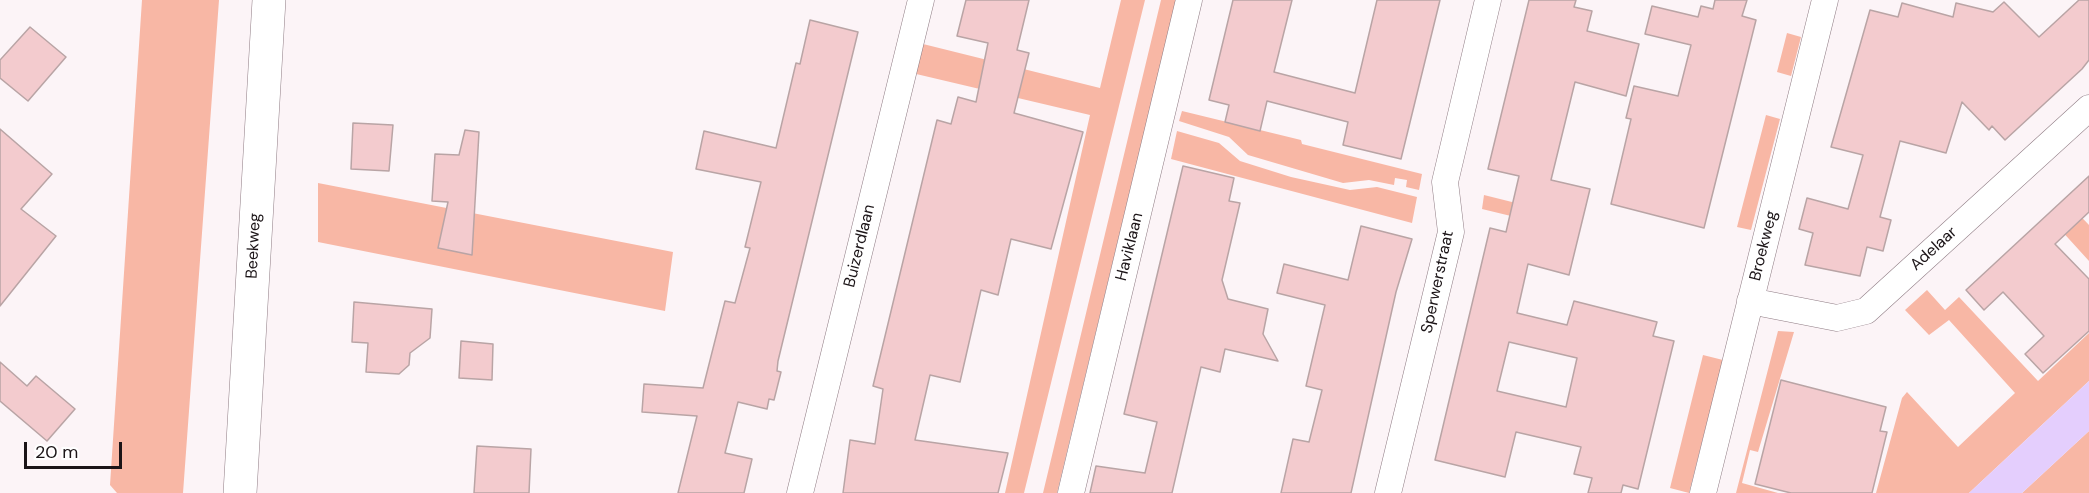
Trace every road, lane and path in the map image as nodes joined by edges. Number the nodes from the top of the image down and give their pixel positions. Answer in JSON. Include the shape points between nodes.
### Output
{"nodes":[{"id":1,"x":269,"y":0,"type":"edge"},
{"id":2,"x":921,"y":0,"type":"edge"},
{"id":3,"x":1189,"y":0,"type":"edge"},
{"id":4,"x":1488,"y":0,"type":"edge"},
{"id":5,"x":1825,"y":0,"type":"edge"},
{"id":6,"x":2089,"y":108,"type":"edge"},
{"id":7,"x":1750,"y":301,"type":"junction"},
{"id":8,"x":240,"y":493,"type":"edge"},
{"id":9,"x":800,"y":493,"type":"edge"},
{"id":10,"x":1071,"y":493,"type":"edge"},
{"id":11,"x":1388,"y":493,"type":"edge"},
{"id":12,"x":1703,"y":493,"type":"edge"}],
"edges":[{"from":1,"to":8,"type":"main road","name":"Beekweg"},
{"from":2,"to":9,"type":"street","name":"Buizerdlaan"},
{"from":3,"to":10,"type":"street","name":"Haviklaan"},
{"from":4,"to":11,"type":"street","name":"Sperwerstraat","via":[[1445,182],[1452,232]]},
{"from":5,"to":7,"type":"street","name":"Broekweg"},
{"from":6,"to":7,"type":"street","name":"Adelaar","via":[[1866,311],[1837,318]]},
{"from":7,"to":12,"type":"street","name":"Broekweg"}]}
